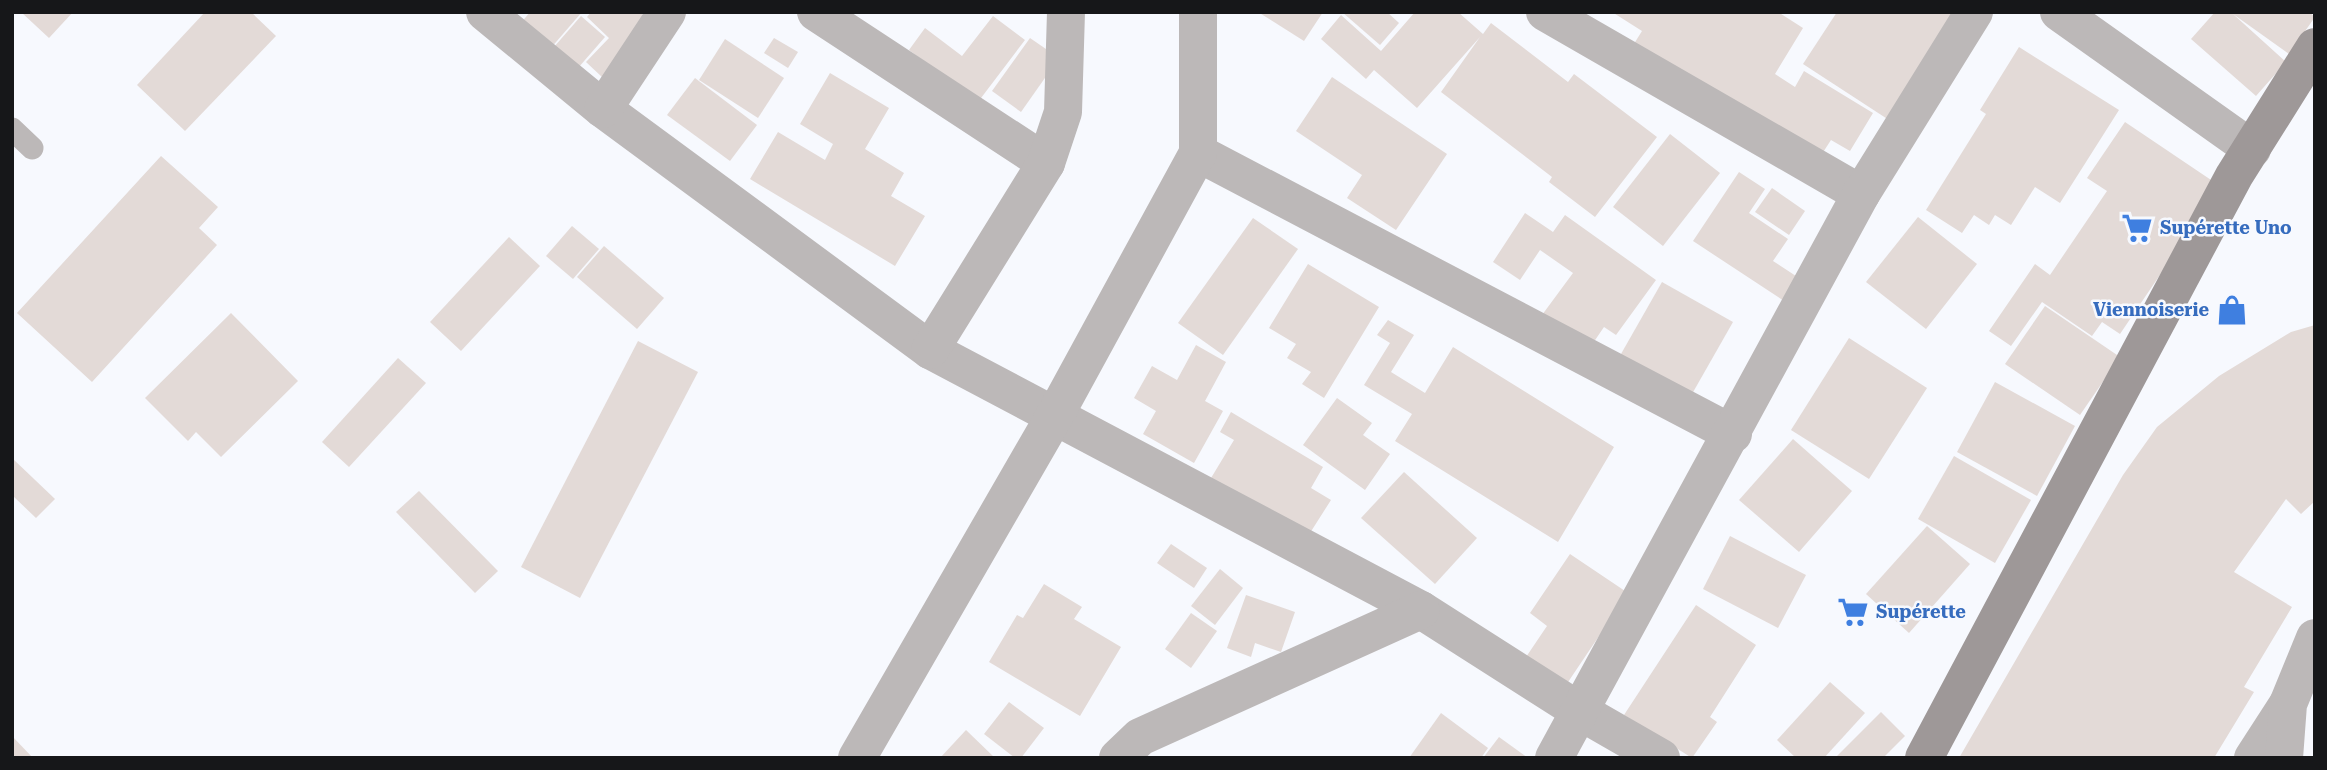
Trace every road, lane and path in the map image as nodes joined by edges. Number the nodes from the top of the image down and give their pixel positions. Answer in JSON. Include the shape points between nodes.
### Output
{"nodes":[{"id":1,"x":485,"y":12,"type":"edge"},
{"id":2,"x":667,"y":12,"type":"edge"},
{"id":3,"x":816,"y":12,"type":"edge"},
{"id":4,"x":1066,"y":12,"type":"edge"},
{"id":5,"x":1198,"y":12,"type":"edge"},
{"id":6,"x":1545,"y":12,"type":"edge"},
{"id":7,"x":1974,"y":12,"type":"edge"},
{"id":8,"x":2059,"y":12,"type":"edge"},
{"id":9,"x":2315,"y":47,"type":"edge"},
{"id":10,"x":603,"y":109,"type":"junction"},
{"id":11,"x":12,"y":129,"type":"edge"},
{"id":12,"x":32,"y":148,"type":"dead end"},
{"id":13,"x":2252,"y":149,"type":"junction"},
{"id":14,"x":1198,"y":153,"type":"junction"},
{"id":15,"x":1046,"y":163,"type":"junction"},
{"id":16,"x":1861,"y":194,"type":"junction"},
{"id":17,"x":930,"y":350,"type":"junction"},
{"id":18,"x":1054,"y":417,"type":"junction"},
{"id":19,"x":1732,"y":434,"type":"junction"},
{"id":20,"x":1421,"y":610,"type":"junction"},
{"id":21,"x":2315,"y":638,"type":"edge"},
{"id":22,"x":2288,"y":704,"type":"junction"},
{"id":23,"x":1581,"y":712,"type":"junction"},
{"id":24,"x":858,"y":758,"type":"edge"},
{"id":25,"x":1118,"y":758,"type":"edge"},
{"id":26,"x":1554,"y":758,"type":"edge"},
{"id":27,"x":1661,"y":758,"type":"edge"},
{"id":28,"x":1924,"y":758,"type":"edge"},
{"id":29,"x":2253,"y":758,"type":"edge"},
{"id":30,"x":2284,"y":758,"type":"edge"}],
"edges":[{"from":1,"to":10,"type":"street"},
{"from":2,"to":10,"type":"street"},
{"from":3,"to":15,"type":"street"},
{"from":4,"to":15,"type":"street","via":[[1063,112]]},
{"from":5,"to":14,"type":"street"},
{"from":6,"to":16,"type":"street"},
{"from":7,"to":16,"type":"street"},
{"from":8,"to":13,"type":"street"},
{"from":9,"to":13,"type":"main road"},
{"from":10,"to":17,"type":"street"},
{"from":11,"to":12,"type":"lane"},
{"from":13,"to":28,"type":"main road"},
{"from":14,"to":18,"type":"street"},
{"from":14,"to":19,"type":"street"},
{"from":15,"to":17,"type":"street"},
{"from":16,"to":19,"type":"street"},
{"from":17,"to":18,"type":"street"},
{"from":18,"to":20,"type":"street"},
{"from":18,"to":24,"type":"street"},
{"from":19,"to":23,"type":"street"},
{"from":20,"to":23,"type":"street"},
{"from":20,"to":25,"type":"street","via":[[1140,737]]},
{"from":21,"to":22,"type":"street"},
{"from":22,"to":29,"type":"street"},
{"from":22,"to":30,"type":"street"},
{"from":23,"to":26,"type":"street"},
{"from":23,"to":27,"type":"street"}]}
